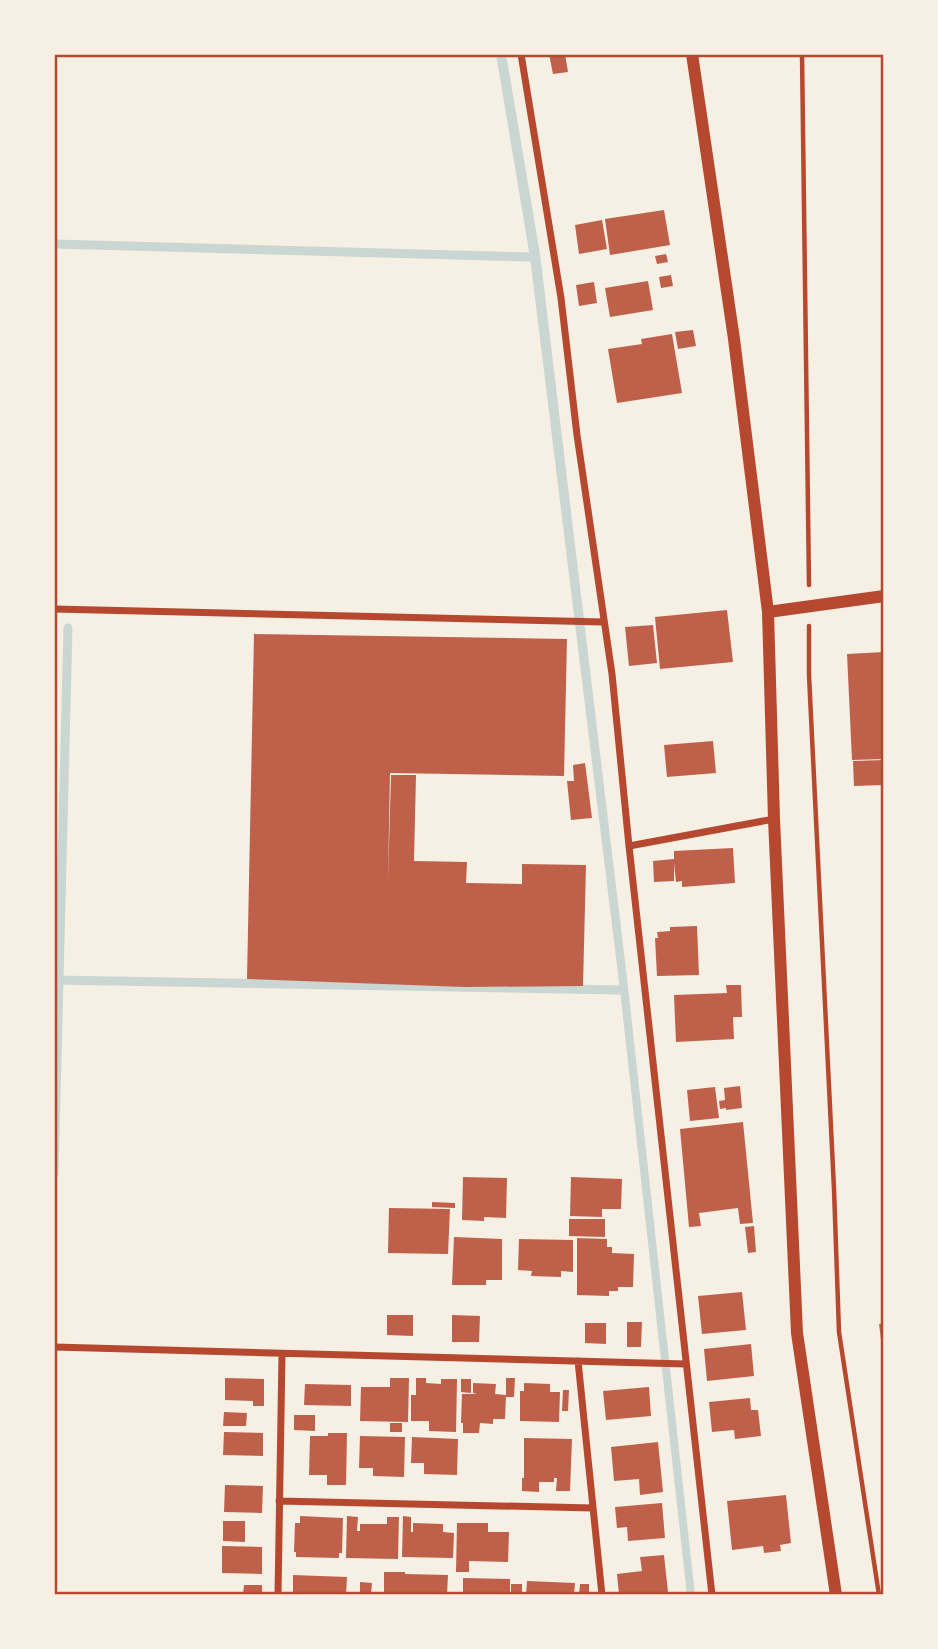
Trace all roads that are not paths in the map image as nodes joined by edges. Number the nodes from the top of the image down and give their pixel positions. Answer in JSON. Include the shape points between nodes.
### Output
{"nodes":[{"id":1,"x":521,"y":54,"type":"edge"},
{"id":2,"x":692,"y":54,"type":"edge"},
{"id":3,"x":884,"y":596,"type":"edge"},
{"id":4,"x":54,"y":609,"type":"edge"},
{"id":5,"x":768,"y":612,"type":"junction"},
{"id":6,"x":604,"y":622,"type":"junction"},
{"id":7,"x":774,"y":819,"type":"junction"},
{"id":8,"x":629,"y":846,"type":"junction"},
{"id":9,"x":54,"y":1347,"type":"edge"},
{"id":10,"x":282,"y":1354,"type":"junction"},
{"id":11,"x":578,"y":1361,"type":"junction"},
{"id":12,"x":686,"y":1364,"type":"junction"},
{"id":13,"x":279,"y":1501,"type":"junction"},
{"id":14,"x":593,"y":1508,"type":"junction"},
{"id":15,"x":278,"y":1595,"type":"edge"},
{"id":16,"x":602,"y":1595,"type":"edge"},
{"id":17,"x":712,"y":1595,"type":"edge"},
{"id":18,"x":836,"y":1595,"type":"edge"}],
"edges":[{"from":1,"to":6,"type":"street","via":[[561,298]]},
{"from":2,"to":5,"type":"street"},
{"from":3,"to":5,"type":"street"},
{"from":4,"to":6,"type":"street"},
{"from":5,"to":7,"type":"street"},
{"from":6,"to":8,"type":"street"},
{"from":7,"to":8,"type":"street"},
{"from":7,"to":18,"type":"street","via":[[797,1333]]},
{"from":8,"to":12,"type":"street"},
{"from":9,"to":10,"type":"street"},
{"from":10,"to":11,"type":"street"},
{"from":10,"to":13,"type":"street"},
{"from":11,"to":12,"type":"street"},
{"from":11,"to":14,"type":"street"},
{"from":12,"to":17,"type":"street"},
{"from":13,"to":14,"type":"street"},
{"from":13,"to":15,"type":"street"},
{"from":14,"to":16,"type":"street"}]}
